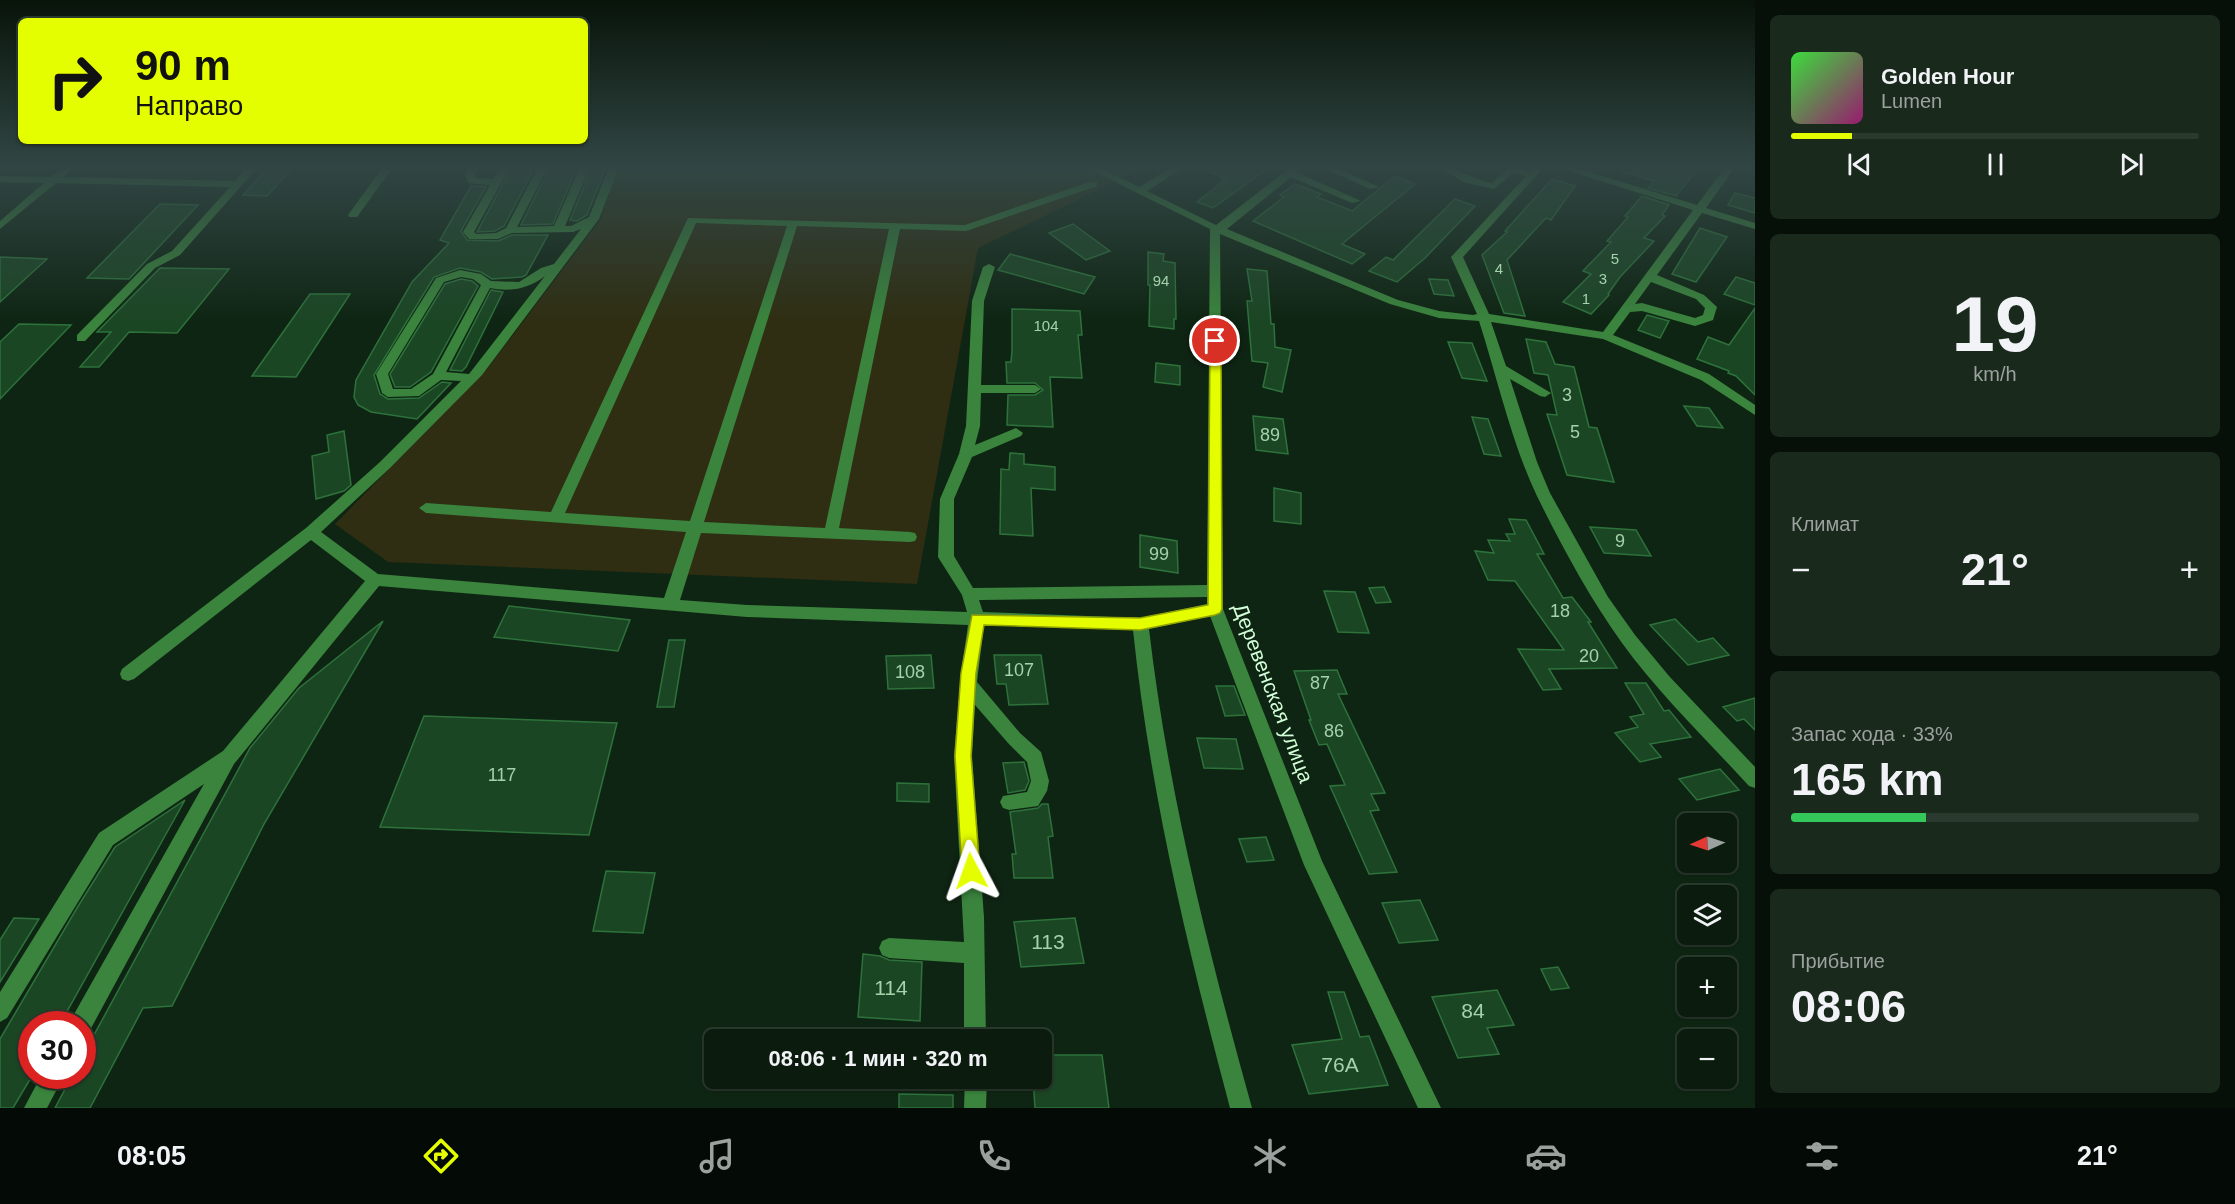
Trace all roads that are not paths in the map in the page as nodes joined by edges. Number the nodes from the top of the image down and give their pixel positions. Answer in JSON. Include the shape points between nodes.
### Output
{"nodes":[{"id":1,"x":206,"y":219,"type":"edge"},
{"id":2,"x":476,"y":219,"type":"edge"},
{"id":3,"x":516,"y":219,"type":"edge"},
{"id":4,"x":562,"y":219,"type":"edge"},
{"id":5,"x":594,"y":219,"type":"joint"},
{"id":6,"x":993,"y":219,"type":"edge"},
{"id":7,"x":1197,"y":219,"type":"edge"},
{"id":8,"x":1233,"y":219,"type":"edge"},
{"id":9,"x":1492,"y":219,"type":"edge"},
{"id":10,"x":1695,"y":219,"type":"edge"},
{"id":11,"x":1732,"y":219,"type":"edge"},
{"id":12,"x":793,"y":223,"type":"junction"},
{"id":13,"x":895,"y":226,"type":"junction"},
{"id":14,"x":1755,"y":226,"type":"edge"},
{"id":15,"x":1215,"y":228,"type":"junction"},
{"id":16,"x":558,"y":229,"type":"junction"},
{"id":17,"x":510,"y":230,"type":"junction"},
{"id":18,"x":558,"y":267,"type":"junction"},
{"id":19,"x":989,"y":267,"type":"dead end"},
{"id":20,"x":1651,"y":276,"type":"junction"},
{"id":21,"x":487,"y":284,"type":"junction"},
{"id":22,"x":1626,"y":309,"type":"junction"},
{"id":23,"x":1484,"y":317,"type":"junction"},
{"id":24,"x":1606,"y":336,"type":"junction"},
{"id":25,"x":81,"y":338,"type":"dead end"},
{"id":26,"x":1501,"y":369,"type":"junction"},
{"id":27,"x":438,"y":376,"type":"junction"},
{"id":28,"x":472,"y":378,"type":"junction"},
{"id":29,"x":974,"y":389,"type":"junction"},
{"id":30,"x":1035,"y":389,"type":"dead end"},
{"id":31,"x":1545,"y":393,"type":"dead end"},
{"id":32,"x":1755,"y":411,"type":"edge"},
{"id":33,"x":1016,"y":433,"type":"dead end"},
{"id":34,"x":966,"y":454,"type":"junction"},
{"id":35,"x":426,"y":508,"type":"dead end"},
{"id":36,"x":556,"y":517,"type":"junction"},
{"id":37,"x":695,"y":527,"type":"junction"},
{"id":38,"x":311,"y":532,"type":"junction"},
{"id":39,"x":831,"y":533,"type":"junction"},
{"id":40,"x":910,"y":537,"type":"dead end"},
{"id":41,"x":375,"y":580,"type":"junction"},
{"id":42,"x":1215,"y":591,"type":"junction"},
{"id":43,"x":969,"y":594,"type":"junction"},
{"id":44,"x":670,"y":605,"type":"junction"},
{"id":45,"x":1215,"y":609,"type":"junction"},
{"id":46,"x":977,"y":619,"type":"junction"},
{"id":47,"x":1140,"y":624,"type":"junction"},
{"id":48,"x":128,"y":674,"type":"dead end"},
{"id":49,"x":968,"y":684,"type":"junction"},
{"id":50,"x":229,"y":757,"type":"junction"},
{"id":51,"x":1755,"y":780,"type":"edge"},
{"id":52,"x":1009,"y":802,"type":"dead end"},
{"id":53,"x":889,"y":948,"type":"dead end"},
{"id":54,"x":975,"y":953,"type":"junction"},
{"id":55,"x":0,"y":1011,"type":"edge"},
{"id":56,"x":88,"y":1011,"type":"edge"},
{"id":57,"x":975,"y":1029,"type":"edge"},
{"id":58,"x":46,"y":1089,"type":"edge"},
{"id":59,"x":976,"y":1089,"type":"edge"},
{"id":60,"x":35,"y":1108,"type":"edge"},
{"id":61,"x":975,"y":1108,"type":"edge"},
{"id":62,"x":1240,"y":1108,"type":"edge"},
{"id":63,"x":1430,"y":1108,"type":"edge"}],
"edges":[{"from":1,"to":25,"type":"street","via":[[176,253],[151,266]]},
{"from":2,"to":17,"type":"street","via":[[468,232],[473,237],[486,238]]},
{"from":3,"to":17,"type":"street"},
{"from":4,"to":16,"type":"street"},
{"from":5,"to":16,"type":"street","via":[[573,229]]},
{"from":5,"to":18,"type":"street"},
{"from":6,"to":13,"type":"street","via":[[966,228]]},
{"from":7,"to":15,"type":"street"},
{"from":8,"to":15,"type":"street"},
{"from":9,"to":23,"type":"street","via":[[1457,257]]},
{"from":10,"to":20,"type":"street"},
{"from":11,"to":14,"type":"street"},
{"from":12,"to":13,"type":"street"},
{"from":12,"to":36,"type":"street","via":[[692,220]]},
{"from":12,"to":37,"type":"street"},
{"from":13,"to":39,"type":"street"},
{"from":15,"to":23,"type":"street","via":[[1421,311],[1470,319]]},
{"from":15,"to":42,"type":"street","name":"Деревенская улица"},
{"from":16,"to":17,"type":"street"},
{"from":18,"to":21,"type":"street","via":[[545,269],[530,282],[509,289]]},
{"from":18,"to":28,"type":"street"},
{"from":19,"to":29,"type":"street","via":[[978,301]]},
{"from":20,"to":22,"type":"street"},
{"from":20,"to":22,"type":"street","via":[[1700,297],[1711,307],[1709,317],[1695,322],[1642,306]]},
{"from":21,"to":27,"type":"street"},
{"from":21,"to":27,"type":"street","via":[[477,276],[460,273],[440,280],[382,374],[388,393],[414,393]]},
{"from":22,"to":24,"type":"street"},
{"from":23,"to":24,"type":"street"},
{"from":23,"to":26,"type":"street"},
{"from":24,"to":32,"type":"street","via":[[1705,377]]},
{"from":26,"to":31,"type":"street"},
{"from":26,"to":51,"type":"street","via":[[1543,493],[1602,601],[1663,681]]},
{"from":27,"to":28,"type":"street"},
{"from":28,"to":38,"type":"street"},
{"from":29,"to":30,"type":"street"},
{"from":29,"to":34,"type":"street","via":[[973,426]]},
{"from":33,"to":34,"type":"street"},
{"from":34,"to":43,"type":"street","via":[[947,499],[946,557]]},
{"from":35,"to":36,"type":"street"},
{"from":36,"to":37,"type":"street"},
{"from":37,"to":39,"type":"street"},
{"from":37,"to":44,"type":"street"},
{"from":38,"to":41,"type":"street"},
{"from":38,"to":48,"type":"street"},
{"from":39,"to":40,"type":"street"},
{"from":41,"to":44,"type":"street"},
{"from":41,"to":50,"type":"street"},
{"from":42,"to":43,"type":"street"},
{"from":42,"to":45,"type":"street","name":"Деревенская улица"},
{"from":43,"to":46,"type":"street"},
{"from":44,"to":46,"type":"street"},
{"from":45,"to":47,"type":"street"},
{"from":45,"to":63,"type":"street","name":"Деревенская улица","via":[[1314,865]]},
{"from":46,"to":47,"type":"street"},
{"from":46,"to":49,"type":"street"},
{"from":47,"to":62,"type":"street","via":[[1163,793],[1201,964]]},
{"from":49,"to":52,"type":"street","via":[[1039,767],[1038,791],[1032,800]]},
{"from":49,"to":54,"type":"street","via":[[963,756]]},
{"from":50,"to":55,"type":"street","via":[[106,839]]},
{"from":50,"to":56,"type":"street"},
{"from":53,"to":54,"type":"street"},
{"from":54,"to":57,"type":"street"},
{"from":58,"to":60,"type":"street"},
{"from":59,"to":61,"type":"street"}]}
